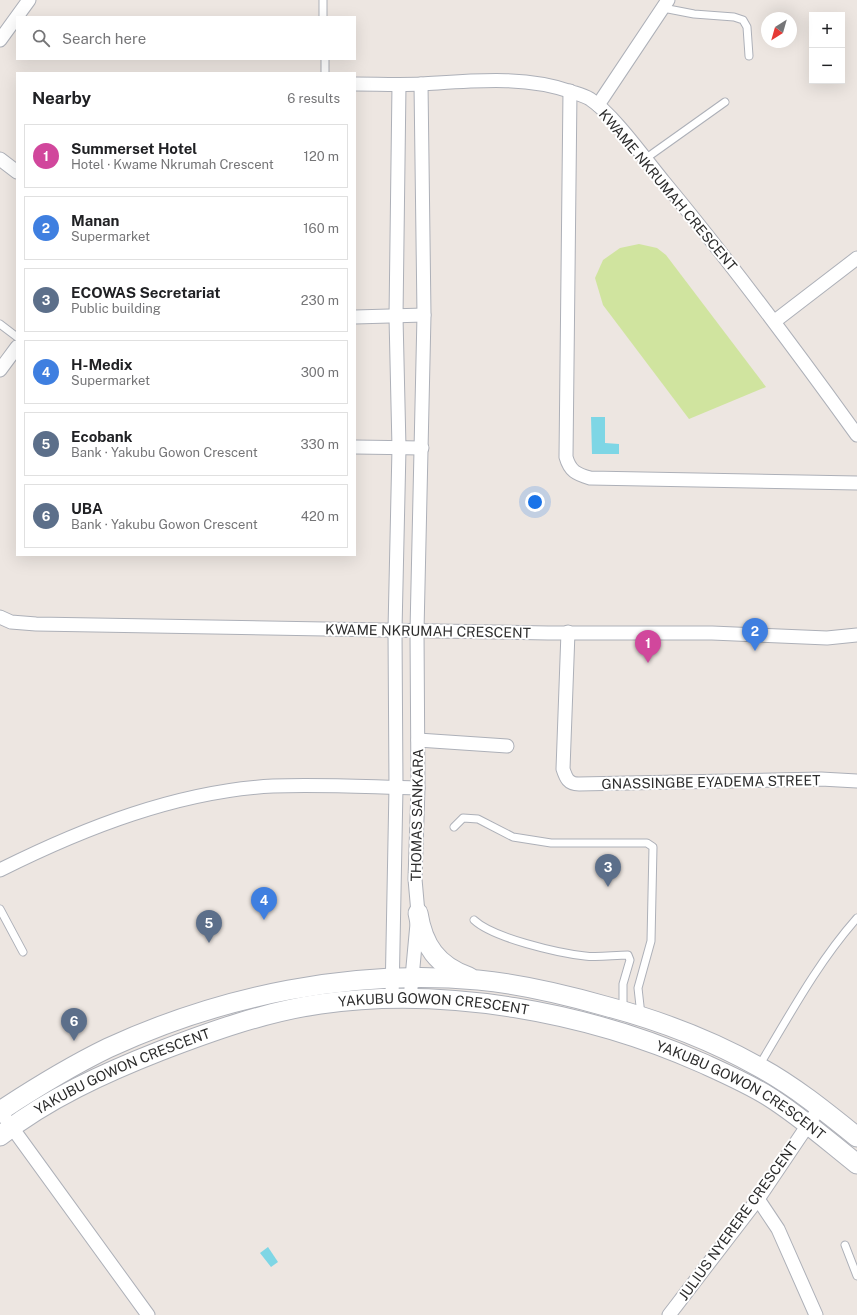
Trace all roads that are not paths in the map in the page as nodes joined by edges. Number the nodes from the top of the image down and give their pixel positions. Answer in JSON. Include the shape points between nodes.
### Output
{"nodes":[{"id":1,"x":29,"y":0,"type":"edge"},
{"id":2,"x":323,"y":0,"type":"edge"},
{"id":3,"x":666,"y":4,"type":"edge"},
{"id":4,"x":17,"y":16,"type":"edge"},
{"id":5,"x":323,"y":16,"type":"edge"},
{"id":6,"x":16,"y":18,"type":"edge"},
{"id":7,"x":0,"y":40,"type":"edge"},
{"id":8,"x":749,"y":56,"type":"dead end"},
{"id":9,"x":325,"y":60,"type":"edge"},
{"id":10,"x":325,"y":72,"type":"edge"},
{"id":11,"x":356,"y":84,"type":"edge"},
{"id":12,"x":399,"y":84,"type":"junction"},
{"id":13,"x":422,"y":84,"type":"junction"},
{"id":14,"x":570,"y":91,"type":"junction"},
{"id":15,"x":725,"y":102,"type":"dead end"},
{"id":16,"x":598,"y":105,"type":"junction"},
{"id":17,"x":0,"y":159,"type":"edge"},
{"id":18,"x":645,"y":159,"type":"junction"},
{"id":19,"x":16,"y":171,"type":"edge"},
{"id":20,"x":857,"y":258,"type":"edge"},
{"id":21,"x":424,"y":315,"type":"junction"},
{"id":22,"x":356,"y":317,"type":"edge"},
{"id":23,"x":396,"y":317,"type":"junction"},
{"id":24,"x":775,"y":321,"type":"junction"},
{"id":25,"x":0,"y":324,"type":"edge"},
{"id":26,"x":16,"y":336,"type":"edge"},
{"id":27,"x":16,"y":348,"type":"edge"},
{"id":28,"x":0,"y":370,"type":"edge"},
{"id":29,"x":857,"y":435,"type":"edge"},
{"id":30,"x":356,"y":447,"type":"edge"},
{"id":31,"x":399,"y":448,"type":"junction"},
{"id":32,"x":422,"y":448,"type":"junction"},
{"id":33,"x":857,"y":483,"type":"edge"},
{"id":34,"x":0,"y":617,"type":"edge"},
{"id":35,"x":395,"y":630,"type":"junction"},
{"id":36,"x":417,"y":630,"type":"junction"},
{"id":37,"x":568,"y":632,"type":"junction"},
{"id":38,"x":857,"y":635,"type":"edge"},
{"id":39,"x":418,"y":740,"type":"junction"},
{"id":40,"x":507,"y":746,"type":"dead end"},
{"id":41,"x":857,"y":781,"type":"edge"},
{"id":42,"x":396,"y":787,"type":"junction"},
{"id":43,"x":418,"y":788,"type":"junction"},
{"id":44,"x":454,"y":827,"type":"dead end"},
{"id":45,"x":0,"y":870,"type":"edge"},
{"id":46,"x":0,"y":909,"type":"edge"},
{"id":47,"x":418,"y":913,"type":"junction"},
{"id":48,"x":857,"y":918,"type":"edge"},
{"id":49,"x":474,"y":920,"type":"dead end"},
{"id":50,"x":23,"y":952,"type":"dead end"},
{"id":51,"x":392,"y":977,"type":"junction"},
{"id":52,"x":412,"y":977,"type":"junction"},
{"id":53,"x":478,"y":980,"type":"junction"},
{"id":54,"x":401,"y":999,"type":"junction"},
{"id":55,"x":632,"y":1013,"type":"junction"},
{"id":56,"x":759,"y":1066,"type":"junction"},
{"id":57,"x":820,"y":1107,"type":"junction"},
{"id":58,"x":0,"y":1111,"type":"edge"},
{"id":59,"x":808,"y":1124,"type":"junction"},
{"id":60,"x":6,"y":1131,"type":"edge"},
{"id":61,"x":857,"y":1137,"type":"edge"},
{"id":62,"x":857,"y":1164,"type":"edge"},
{"id":63,"x":758,"y":1199,"type":"junction"},
{"id":64,"x":845,"y":1245,"type":"dead end"},
{"id":65,"x":857,"y":1276,"type":"edge"},
{"id":66,"x":148,"y":1315,"type":"edge"},
{"id":67,"x":669,"y":1315,"type":"edge"},
{"id":68,"x":816,"y":1315,"type":"edge"}],
"edges":[{"from":1,"to":4,"type":"street"},
{"from":2,"to":5,"type":"lane"},
{"from":3,"to":8,"type":"lane","via":[[694,14],[743,20],[747,28]]},
{"from":3,"to":16,"type":"street"},
{"from":6,"to":7,"type":"street"},
{"from":9,"to":10,"type":"lane"},
{"from":11,"to":12,"type":"street","name":"KWAME NKRUMAH CRESCENT"},
{"from":12,"to":13,"type":"street","name":"KWAME NKRUMAH CRESCENT"},
{"from":12,"to":23,"type":"street"},
{"from":13,"to":14,"type":"street","name":"KWAME NKRUMAH CRESCENT","via":[[461,81],[534,82]]},
{"from":13,"to":21,"type":"street","name":"THOMAS SANKARA"},
{"from":14,"to":16,"type":"street","name":"KWAME NKRUMAH CRESCENT"},
{"from":14,"to":33,"type":"street","via":[[566,457],[569,468],[578,475],[590,478]]},
{"from":15,"to":18,"type":"lane"},
{"from":16,"to":18,"type":"street","name":"KWAME NKRUMAH CRESCENT"},
{"from":17,"to":19,"type":"street"},
{"from":18,"to":24,"type":"street","name":"KWAME NKRUMAH CRESCENT"},
{"from":20,"to":24,"type":"street"},
{"from":21,"to":23,"type":"street"},
{"from":21,"to":32,"type":"street","name":"THOMAS SANKARA"},
{"from":22,"to":23,"type":"street"},
{"from":23,"to":31,"type":"street"},
{"from":24,"to":29,"type":"street","name":"KWAME NKRUMAH CRESCENT"},
{"from":25,"to":26,"type":"lane"},
{"from":27,"to":28,"type":"street"},
{"from":30,"to":31,"type":"street"},
{"from":31,"to":32,"type":"street"},
{"from":31,"to":35,"type":"street"},
{"from":32,"to":36,"type":"street","name":"THOMAS SANKARA"},
{"from":34,"to":35,"type":"street","name":"KWAME NKRUMAH CRESCENT","via":[[11,622],[36,624]]},
{"from":35,"to":36,"type":"street","name":"KWAME NKRUMAH CRESCENT"},
{"from":35,"to":42,"type":"street"},
{"from":36,"to":37,"type":"street","name":"KWAME NKRUMAH CRESCENT"},
{"from":36,"to":39,"type":"street","name":"THOMAS SANKARA"},
{"from":37,"to":38,"type":"street","name":"KWAME NKRUMAH CRESCENT","via":[[712,633],[827,638]]},
{"from":37,"to":41,"type":"street","name":"GNASSINGBE EYADEMA STREET","via":[[563,769],[566,779],[571,783]]},
{"from":39,"to":40,"type":"street"},
{"from":39,"to":43,"type":"street","name":"THOMAS SANKARA"},
{"from":42,"to":43,"type":"street"},
{"from":42,"to":45,"type":"street","via":[[272,786],[224,792],[122,817],[76,834]]},
{"from":42,"to":51,"type":"street"},
{"from":43,"to":47,"type":"street","name":"THOMAS SANKARA","via":[[415,879]]},
{"from":44,"to":55,"type":"lane","via":[[463,818],[478,819],[514,837],[551,844],[647,843],[653,847],[651,941]]},
{"from":46,"to":50,"type":"lane"},
{"from":47,"to":52,"type":"street","name":"THOMAS SANKARA"},
{"from":47,"to":53,"type":"main road","via":[[421,931],[428,947],[442,962],[460,974]]},
{"from":48,"to":56,"type":"lane","via":[[845,931],[803,992]]},
{"from":49,"to":55,"type":"lane","via":[[480,926],[500,935],[546,948],[586,956],[628,955],[630,960],[623,984]]},
{"from":51,"to":52,"type":"main road","name":"YAKUBU GOWON CRESCENT"},
{"from":51,"to":54,"type":"street"},
{"from":51,"to":58,"type":"main road","name":"YAKUBU GOWON CRESCENT","via":[[284,990],[207,1010],[166,1024],[109,1048],[56,1076]]},
{"from":52,"to":53,"type":"main road","name":"YAKUBU GOWON CRESCENT"},
{"from":52,"to":54,"type":"street","name":"THOMAS SANKARA"},
{"from":53,"to":55,"type":"main road","name":"YAKUBU GOWON CRESCENT","via":[[533,988]]},
{"from":54,"to":59,"type":"main road","name":"YAKUBU GOWON CRESCENT","via":[[510,1007],[620,1031],[675,1051],[730,1076],[768,1096]]},
{"from":54,"to":60,"type":"main road","name":"YAKUBU GOWON CRESCENT","via":[[328,1003],[287,1010],[202,1035],[132,1062],[87,1083]]},
{"from":55,"to":56,"type":"main road","name":"YAKUBU GOWON CRESCENT","via":[[704,1040]]},
{"from":56,"to":57,"type":"main road","name":"YAKUBU GOWON CRESCENT"},
{"from":57,"to":59,"type":"street","name":"JULIUS NYERERE CRESCENT"},
{"from":57,"to":61,"type":"main road","name":"YAKUBU GOWON CRESCENT"},
{"from":58,"to":60,"type":"street"},
{"from":59,"to":62,"type":"main road","name":"YAKUBU GOWON CRESCENT"},
{"from":59,"to":63,"type":"street","name":"JULIUS NYERERE CRESCENT"},
{"from":60,"to":66,"type":"street"},
{"from":63,"to":67,"type":"street","name":"JULIUS NYERERE CRESCENT"},
{"from":63,"to":68,"type":"street","via":[[778,1229]]},
{"from":64,"to":65,"type":"lane"}]}
